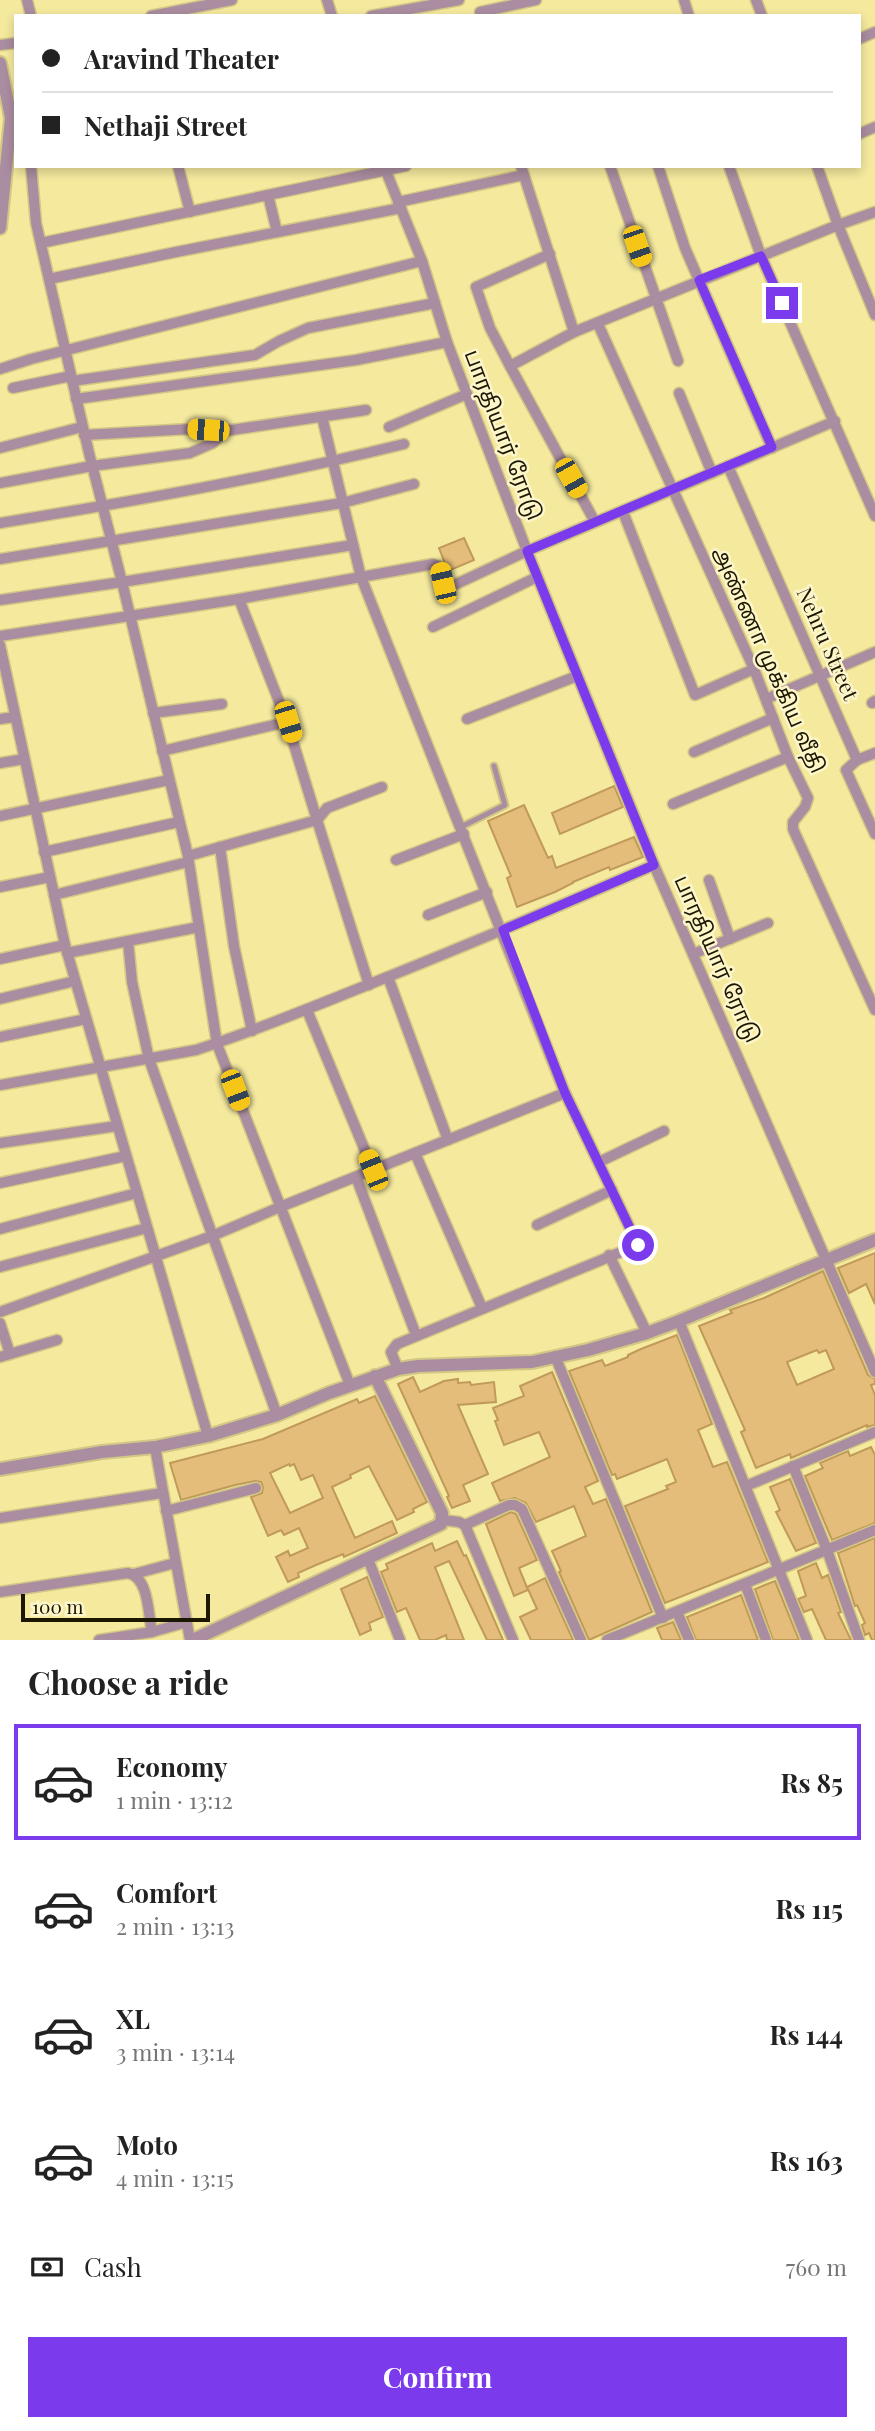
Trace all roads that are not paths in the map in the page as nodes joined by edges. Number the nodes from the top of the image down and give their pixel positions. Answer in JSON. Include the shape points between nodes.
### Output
{"nodes":[{"id":1,"x":232,"y":0,"type":"edge"},
{"id":2,"x":459,"y":0,"type":"edge"},
{"id":3,"x":536,"y":0,"type":"edge"},
{"id":4,"x":769,"y":0,"type":"edge"},
{"id":5,"x":757,"y":2,"type":"edge"},
{"id":6,"x":480,"y":12,"type":"dead end"},
{"id":7,"x":161,"y":14,"type":"edge"},
{"id":8,"x":382,"y":14,"type":"edge"},
{"id":9,"x":0,"y":63,"type":"edge"},
{"id":10,"x":11,"y":88,"type":"edge"},
{"id":11,"x":12,"y":156,"type":"edge"},
{"id":12,"x":30,"y":168,"type":"edge"},
{"id":13,"x":179,"y":168,"type":"edge"},
{"id":14,"x":611,"y":168,"type":"edge"},
{"id":15,"x":659,"y":168,"type":"edge"},
{"id":16,"x":730,"y":168,"type":"edge"},
{"id":17,"x":818,"y":168,"type":"edge"},
{"id":18,"x":385,"y":169,"type":"edge"},
{"id":19,"x":522,"y":171,"type":"edge"},
{"id":20,"x":2,"y":182,"type":"edge"},
{"id":21,"x":268,"y":195,"type":"junction"},
{"id":22,"x":399,"y":205,"type":"junction"},
{"id":23,"x":190,"y":212,"type":"junction"},
{"id":24,"x":875,"y":212,"type":"edge"},
{"id":25,"x":838,"y":225,"type":"junction"},
{"id":26,"x":0,"y":228,"type":"edge"},
{"id":27,"x":277,"y":232,"type":"junction"},
{"id":28,"x":40,"y":243,"type":"junction"},
{"id":29,"x":550,"y":254,"type":"junction"},
{"id":30,"x":761,"y":256,"type":"junction"},
{"id":31,"x":422,"y":261,"type":"junction"},
{"id":32,"x":49,"y":279,"type":"junction"},
{"id":33,"x":699,"y":280,"type":"junction"},
{"id":34,"x":872,"y":296,"type":"edge"},
{"id":35,"x":655,"y":299,"type":"junction"},
{"id":36,"x":435,"y":303,"type":"junction"},
{"id":37,"x":875,"y":315,"type":"edge"},
{"id":38,"x":598,"y":324,"type":"junction"},
{"id":39,"x":574,"y":332,"type":"junction"},
{"id":40,"x":447,"y":342,"type":"junction"},
{"id":41,"x":65,"y":351,"type":"junction"},
{"id":42,"x":678,"y":361,"type":"dead end"},
{"id":43,"x":510,"y":366,"type":"junction"},
{"id":44,"x":0,"y":369,"type":"edge"},
{"id":45,"x":71,"y":378,"type":"junction"},
{"id":46,"x":13,"y":388,"type":"dead end"},
{"id":47,"x":678,"y":393,"type":"dead end"},
{"id":48,"x":467,"y":394,"type":"junction"},
{"id":49,"x":76,"y":399,"type":"junction"},
{"id":50,"x":366,"y":410,"type":"dead end"},
{"id":51,"x":322,"y":417,"type":"junction"},
{"id":52,"x":835,"y":421,"type":"junction"},
{"id":53,"x":388,"y":427,"type":"dead end"},
{"id":54,"x":83,"y":431,"type":"junction"},
{"id":55,"x":225,"y":432,"type":"junction"},
{"id":56,"x":404,"y":444,"type":"dead end"},
{"id":57,"x":772,"y":447,"type":"junction"},
{"id":58,"x":0,"y":448,"type":"edge"},
{"id":59,"x":332,"y":462,"type":"junction"},
{"id":60,"x":92,"y":466,"type":"junction"},
{"id":61,"x":728,"y":466,"type":"junction"},
{"id":62,"x":712,"y":473,"type":"junction"},
{"id":63,"x":0,"y":483,"type":"edge"},
{"id":64,"x":414,"y":484,"type":"dead end"},
{"id":65,"x":672,"y":490,"type":"junction"},
{"id":66,"x":342,"y":503,"type":"junction"},
{"id":67,"x":102,"y":506,"type":"junction"},
{"id":68,"x":622,"y":512,"type":"junction"},
{"id":69,"x":875,"y":516,"type":"edge"},
{"id":70,"x":596,"y":522,"type":"junction"},
{"id":71,"x":0,"y":523,"type":"edge"},
{"id":72,"x":112,"y":542,"type":"junction"},
{"id":73,"x":353,"y":545,"type":"junction"},
{"id":74,"x":527,"y":551,"type":"junction"},
{"id":75,"x":0,"y":559,"type":"edge"},
{"id":76,"x":361,"y":577,"type":"junction"},
{"id":77,"x":537,"y":577,"type":"junction"},
{"id":78,"x":122,"y":582,"type":"junction"},
{"id":79,"x":239,"y":599,"type":"junction"},
{"id":80,"x":0,"y":600,"type":"edge"},
{"id":81,"x":130,"y":617,"type":"junction"},
{"id":82,"x":433,"y":627,"type":"dead end"},
{"id":83,"x":0,"y":636,"type":"edge"},
{"id":84,"x":0,"y":645,"type":"edge"},
{"id":85,"x":875,"y":652,"type":"edge"},
{"id":86,"x":754,"y":669,"type":"junction"},
{"id":87,"x":3,"y":676,"type":"edge"},
{"id":88,"x":578,"y":676,"type":"junction"},
{"id":89,"x":820,"y":676,"type":"junction"},
{"id":90,"x":766,"y":699,"type":"junction"},
{"id":91,"x":222,"y":704,"type":"dead end"},
{"id":92,"x":153,"y":713,"type":"junction"},
{"id":93,"x":15,"y":717,"type":"junction"},
{"id":94,"x":774,"y":718,"type":"junction"},
{"id":95,"x":0,"y":719,"type":"edge"},
{"id":96,"x":467,"y":719,"type":"dead end"},
{"id":97,"x":288,"y":722,"type":"junction"},
{"id":98,"x":162,"y":751,"type":"junction"},
{"id":99,"x":694,"y":752,"type":"dead end"},
{"id":100,"x":875,"y":753,"type":"edge"},
{"id":101,"x":788,"y":757,"type":"junction"},
{"id":102,"x":24,"y":759,"type":"junction"},
{"id":103,"x":857,"y":760,"type":"junction"},
{"id":104,"x":0,"y":763,"type":"edge"},
{"id":105,"x":494,"y":766,"type":"dead end"},
{"id":106,"x":169,"y":780,"type":"junction"},
{"id":107,"x":382,"y":787,"type":"dead end"},
{"id":108,"x":673,"y":804,"type":"dead end"},
{"id":109,"x":35,"y":809,"type":"junction"},
{"id":110,"x":0,"y":816,"type":"edge"},
{"id":111,"x":317,"y":820,"type":"junction"},
{"id":112,"x":179,"y":822,"type":"junction"},
{"id":113,"x":462,"y":831,"type":"junction"},
{"id":114,"x":875,"y":834,"type":"edge"},
{"id":115,"x":220,"y":847,"type":"junction"},
{"id":116,"x":44,"y":852,"type":"junction"},
{"id":117,"x":188,"y":859,"type":"junction"},
{"id":118,"x":396,"y":860,"type":"dead end"},
{"id":119,"x":654,"y":865,"type":"junction"},
{"id":120,"x":50,"y":877,"type":"junction"},
{"id":121,"x":709,"y":880,"type":"dead end"},
{"id":122,"x":0,"y":887,"type":"edge"},
{"id":123,"x":487,"y":892,"type":"junction"},
{"id":124,"x":54,"y":895,"type":"junction"},
{"id":125,"x":428,"y":915,"type":"dead end"},
{"id":126,"x":768,"y":923,"type":"dead end"},
{"id":127,"x":199,"y":927,"type":"junction"},
{"id":128,"x":503,"y":930,"type":"junction"},
{"id":129,"x":730,"y":939,"type":"junction"},
{"id":130,"x":128,"y":941,"type":"junction"},
{"id":131,"x":66,"y":949,"type":"junction"},
{"id":132,"x":694,"y":954,"type":"junction"},
{"id":133,"x":0,"y":959,"type":"edge"},
{"id":134,"x":388,"y":977,"type":"junction"},
{"id":135,"x":75,"y":981,"type":"junction"},
{"id":136,"x":369,"y":985,"type":"junction"},
{"id":137,"x":0,"y":999,"type":"edge"},
{"id":138,"x":307,"y":1010,"type":"junction"},
{"id":139,"x":875,"y":1010,"type":"edge"},
{"id":140,"x":86,"y":1019,"type":"junction"},
{"id":141,"x":252,"y":1031,"type":"junction"},
{"id":142,"x":0,"y":1037,"type":"edge"},
{"id":143,"x":217,"y":1044,"type":"junction"},
{"id":144,"x":149,"y":1059,"type":"junction"},
{"id":145,"x":100,"y":1068,"type":"junction"},
{"id":146,"x":0,"y":1084,"type":"edge"},
{"id":147,"x":565,"y":1093,"type":"junction"},
{"id":148,"x":117,"y":1126,"type":"junction"},
{"id":149,"x":664,"y":1132,"type":"dead end"},
{"id":150,"x":448,"y":1140,"type":"junction"},
{"id":151,"x":0,"y":1143,"type":"edge"},
{"id":152,"x":415,"y":1153,"type":"junction"},
{"id":153,"x":126,"y":1156,"type":"junction"},
{"id":154,"x":599,"y":1162,"type":"junction"},
{"id":155,"x":373,"y":1170,"type":"junction"},
{"id":156,"x":356,"y":1177,"type":"junction"},
{"id":157,"x":0,"y":1183,"type":"edge"},
{"id":158,"x":612,"y":1191,"type":"junction"},
{"id":159,"x":137,"y":1193,"type":"junction"},
{"id":160,"x":280,"y":1207,"type":"junction"},
{"id":161,"x":537,"y":1226,"type":"dead end"},
{"id":162,"x":147,"y":1228,"type":"junction"},
{"id":163,"x":0,"y":1229,"type":"edge"},
{"id":164,"x":212,"y":1236,"type":"junction"},
{"id":165,"x":875,"y":1240,"type":"edge"},
{"id":166,"x":609,"y":1255,"type":"junction"},
{"id":167,"x":156,"y":1258,"type":"junction"},
{"id":168,"x":827,"y":1259,"type":"junction"},
{"id":169,"x":0,"y":1267,"type":"edge"},
{"id":170,"x":482,"y":1308,"type":"junction"},
{"id":171,"x":0,"y":1312,"type":"edge"},
{"id":172,"x":678,"y":1321,"type":"junction"},
{"id":173,"x":0,"y":1322,"type":"edge"},
{"id":174,"x":647,"y":1333,"type":"junction"},
{"id":175,"x":416,"y":1335,"type":"junction"},
{"id":176,"x":57,"y":1339,"type":"dead end"},
{"id":177,"x":5,"y":1356,"type":"edge"},
{"id":178,"x":555,"y":1356,"type":"junction"},
{"id":179,"x":398,"y":1369,"type":"junction"},
{"id":180,"x":875,"y":1372,"type":"edge"},
{"id":181,"x":375,"y":1376,"type":"junction"},
{"id":182,"x":350,"y":1385,"type":"junction"},
{"id":183,"x":277,"y":1415,"type":"junction"},
{"id":184,"x":875,"y":1432,"type":"edge"},
{"id":185,"x":208,"y":1436,"type":"junction"},
{"id":186,"x":155,"y":1447,"type":"junction"},
{"id":187,"x":793,"y":1466,"type":"junction"},
{"id":188,"x":0,"y":1469,"type":"edge"},
{"id":189,"x":746,"y":1486,"type":"junction"},
{"id":190,"x":256,"y":1488,"type":"dead end"},
{"id":191,"x":162,"y":1493,"type":"junction"},
{"id":192,"x":166,"y":1511,"type":"junction"},
{"id":193,"x":0,"y":1518,"type":"edge"},
{"id":194,"x":443,"y":1520,"type":"junction"},
{"id":195,"x":465,"y":1525,"type":"junction"},
{"id":196,"x":875,"y":1530,"type":"edge"},
{"id":197,"x":827,"y":1550,"type":"junction"},
{"id":198,"x":368,"y":1559,"type":"junction"},
{"id":199,"x":176,"y":1563,"type":"junction"},
{"id":200,"x":780,"y":1570,"type":"junction"},
{"id":201,"x":134,"y":1574,"type":"junction"},
{"id":202,"x":745,"y":1584,"type":"junction"},
{"id":203,"x":0,"y":1592,"type":"edge"},
{"id":204,"x":677,"y":1612,"type":"junction"},
{"id":205,"x":663,"y":1618,"type":"junction"},
{"id":206,"x":187,"y":1622,"type":"junction"},
{"id":207,"x":152,"y":1632,"type":"junction"},
{"id":208,"x":622,"y":1637,"type":"edge"},
{"id":209,"x":99,"y":1640,"type":"edge"},
{"id":210,"x":192,"y":1640,"type":"edge"},
{"id":211,"x":400,"y":1640,"type":"edge"},
{"id":212,"x":513,"y":1640,"type":"edge"},
{"id":213,"x":581,"y":1640,"type":"edge"},
{"id":214,"x":607,"y":1640,"type":"edge"},
{"id":215,"x":689,"y":1640,"type":"edge"},
{"id":216,"x":766,"y":1640,"type":"edge"},
{"id":217,"x":807,"y":1640,"type":"edge"},
{"id":218,"x":859,"y":1640,"type":"edge"}],
"edges":[{"from":1,"to":7,"type":"street"},
{"from":2,"to":8,"type":"street"},
{"from":3,"to":6,"type":"street"},
{"from":4,"to":5,"type":"street"},
{"from":9,"to":10,"type":"street"},
{"from":10,"to":11,"type":"street"},
{"from":11,"to":20,"type":"street"},
{"from":12,"to":28,"type":"street"},
{"from":13,"to":23,"type":"street"},
{"from":14,"to":35,"type":"street"},
{"from":15,"to":33,"type":"street"},
{"from":16,"to":30,"type":"street"},
{"from":17,"to":25,"type":"street"},
{"from":18,"to":21,"type":"street"},
{"from":18,"to":22,"type":"street","name":"பாரதியார் ரோடு"},
{"from":19,"to":22,"type":"street"},
{"from":19,"to":29,"type":"street"},
{"from":20,"to":26,"type":"street"},
{"from":21,"to":23,"type":"street"},
{"from":21,"to":27,"type":"street"},
{"from":22,"to":27,"type":"street"},
{"from":22,"to":31,"type":"street","name":"பாரதியார் ரோடு"},
{"from":23,"to":28,"type":"street"},
{"from":24,"to":25,"type":"street"},
{"from":25,"to":30,"type":"street"},
{"from":25,"to":34,"type":"street"},
{"from":27,"to":32,"type":"street"},
{"from":28,"to":32,"type":"street"},
{"from":29,"to":39,"type":"street"},
{"from":29,"to":43,"type":"street","via":[[477,287]]},
{"from":30,"to":33,"type":"street"},
{"from":30,"to":52,"type":"street"},
{"from":31,"to":36,"type":"street","name":"பாரதியார் ரோடு"},
{"from":31,"to":41,"type":"street"},
{"from":32,"to":41,"type":"street"},
{"from":33,"to":35,"type":"street"},
{"from":33,"to":57,"type":"street"},
{"from":34,"to":37,"type":"street"},
{"from":35,"to":38,"type":"street"},
{"from":35,"to":42,"type":"street"},
{"from":36,"to":40,"type":"street","name":"பாரதியார் ரோடு"},
{"from":36,"to":45,"type":"street","via":[[308,328],[255,355]]},
{"from":38,"to":39,"type":"street"},
{"from":38,"to":65,"type":"street","name":"அண்ணா முக்கிய வீதி"},
{"from":39,"to":43,"type":"street"},
{"from":40,"to":48,"type":"street","name":"பாரதியார் ரோடு"},
{"from":40,"to":49,"type":"street","via":[[356,360]]},
{"from":41,"to":44,"type":"street"},
{"from":41,"to":45,"type":"street"},
{"from":43,"to":70,"type":"street"},
{"from":45,"to":46,"type":"street"},
{"from":45,"to":49,"type":"street"},
{"from":47,"to":62,"type":"street"},
{"from":48,"to":53,"type":"street"},
{"from":48,"to":74,"type":"street","name":"பாரதியார் ரோடு"},
{"from":49,"to":54,"type":"street"},
{"from":50,"to":51,"type":"street"},
{"from":51,"to":55,"type":"street"},
{"from":51,"to":59,"type":"street"},
{"from":52,"to":57,"type":"street"},
{"from":52,"to":69,"type":"street"},
{"from":54,"to":55,"type":"street"},
{"from":54,"to":58,"type":"street"},
{"from":54,"to":60,"type":"street"},
{"from":55,"to":60,"type":"street","via":[[190,453]]},
{"from":56,"to":59,"type":"street"},
{"from":57,"to":61,"type":"street"},
{"from":59,"to":66,"type":"street"},
{"from":59,"to":67,"type":"street"},
{"from":60,"to":63,"type":"street"},
{"from":60,"to":67,"type":"street"},
{"from":61,"to":62,"type":"street"},
{"from":61,"to":89,"type":"street","name":"Nehru Street"},
{"from":62,"to":65,"type":"street"},
{"from":64,"to":66,"type":"street"},
{"from":65,"to":68,"type":"street"},
{"from":65,"to":86,"type":"street","name":"அண்ணா முக்கிய வீதி"},
{"from":66,"to":72,"type":"street"},
{"from":66,"to":73,"type":"street"},
{"from":67,"to":71,"type":"street"},
{"from":67,"to":72,"type":"street"},
{"from":68,"to":70,"type":"street"},
{"from":68,"to":86,"type":"street","via":[[695,695]]},
{"from":70,"to":74,"type":"street"},
{"from":72,"to":75,"type":"street"},
{"from":72,"to":78,"type":"street"},
{"from":73,"to":76,"type":"street"},
{"from":73,"to":78,"type":"street"},
{"from":74,"to":76,"type":"street","via":[[448,586],[436,565]]},
{"from":74,"to":77,"type":"street","name":"பாரதியார் ரோடு"},
{"from":76,"to":79,"type":"street"},
{"from":76,"to":113,"type":"street"},
{"from":77,"to":82,"type":"street"},
{"from":77,"to":88,"type":"street","name":"பாரதியார் ரோடு"},
{"from":78,"to":80,"type":"street"},
{"from":78,"to":81,"type":"street"},
{"from":79,"to":81,"type":"street"},
{"from":79,"to":97,"type":"street"},
{"from":81,"to":83,"type":"street"},
{"from":81,"to":92,"type":"street"},
{"from":84,"to":87,"type":"street"},
{"from":85,"to":89,"type":"street"},
{"from":86,"to":90,"type":"street","name":"அண்ணா முக்கிய வீதி"},
{"from":87,"to":93,"type":"street"},
{"from":88,"to":96,"type":"street"},
{"from":88,"to":119,"type":"street","name":"பாரதியார் ரோடு"},
{"from":89,"to":90,"type":"street"},
{"from":89,"to":103,"type":"street","name":"Nehru Street"},
{"from":90,"to":94,"type":"street","name":"அண்ணா முக்கிய வீதி"},
{"from":91,"to":92,"type":"street"},
{"from":92,"to":98,"type":"street"},
{"from":93,"to":95,"type":"street"},
{"from":93,"to":102,"type":"street"},
{"from":94,"to":99,"type":"street"},
{"from":94,"to":101,"type":"street","name":"அண்ணா முக்கிய வீதி"},
{"from":97,"to":98,"type":"street"},
{"from":97,"to":111,"type":"street"},
{"from":98,"to":106,"type":"street"},
{"from":100,"to":103,"type":"street"},
{"from":101,"to":108,"type":"street"},
{"from":101,"to":139,"type":"street","name":"அண்ணா முக்கிய வீதி","via":[[808,798],[793,828]]},
{"from":102,"to":104,"type":"street"},
{"from":102,"to":109,"type":"street"},
{"from":103,"to":114,"type":"street","name":"Nehru Street","via":[[846,769]]},
{"from":105,"to":113,"type":"lane","via":[[505,805]]},
{"from":106,"to":109,"type":"street"},
{"from":106,"to":112,"type":"street"},
{"from":107,"to":111,"type":"street","via":[[327,808]]},
{"from":109,"to":110,"type":"street"},
{"from":109,"to":116,"type":"street"},
{"from":111,"to":115,"type":"street"},
{"from":111,"to":136,"type":"street"},
{"from":112,"to":116,"type":"street"},
{"from":112,"to":117,"type":"street"},
{"from":113,"to":118,"type":"street"},
{"from":113,"to":123,"type":"street"},
{"from":115,"to":117,"type":"street"},
{"from":115,"to":141,"type":"street"},
{"from":116,"to":120,"type":"street"},
{"from":117,"to":124,"type":"street"},
{"from":117,"to":127,"type":"street"},
{"from":119,"to":128,"type":"street"},
{"from":119,"to":132,"type":"street","name":"பாரதியார் ரோடு"},
{"from":120,"to":122,"type":"street"},
{"from":120,"to":124,"type":"street"},
{"from":121,"to":129,"type":"street"},
{"from":123,"to":125,"type":"street"},
{"from":123,"to":128,"type":"street"},
{"from":124,"to":131,"type":"street"},
{"from":126,"to":129,"type":"street"},
{"from":127,"to":130,"type":"street"},
{"from":127,"to":143,"type":"street"},
{"from":128,"to":134,"type":"street"},
{"from":128,"to":147,"type":"street"},
{"from":129,"to":132,"type":"street"},
{"from":130,"to":131,"type":"street"},
{"from":130,"to":144,"type":"street"},
{"from":131,"to":133,"type":"street"},
{"from":131,"to":135,"type":"street"},
{"from":132,"to":168,"type":"street","name":"பாரதியார் ரோடு"},
{"from":134,"to":136,"type":"street"},
{"from":134,"to":150,"type":"street"},
{"from":135,"to":137,"type":"street"},
{"from":135,"to":140,"type":"street"},
{"from":136,"to":138,"type":"street"},
{"from":138,"to":141,"type":"street"},
{"from":138,"to":155,"type":"street"},
{"from":140,"to":142,"type":"street"},
{"from":140,"to":145,"type":"street"},
{"from":141,"to":143,"type":"street"},
{"from":143,"to":144,"type":"street"},
{"from":143,"to":160,"type":"street"},
{"from":144,"to":145,"type":"street"},
{"from":144,"to":164,"type":"street"},
{"from":145,"to":146,"type":"street"},
{"from":145,"to":148,"type":"street"},
{"from":147,"to":150,"type":"street"},
{"from":147,"to":154,"type":"street"},
{"from":148,"to":151,"type":"street"},
{"from":148,"to":153,"type":"street"},
{"from":149,"to":154,"type":"street"},
{"from":150,"to":152,"type":"street"},
{"from":152,"to":155,"type":"street"},
{"from":152,"to":170,"type":"street"},
{"from":153,"to":157,"type":"street"},
{"from":153,"to":159,"type":"street"},
{"from":154,"to":158,"type":"street"},
{"from":155,"to":156,"type":"street"},
{"from":156,"to":160,"type":"street"},
{"from":156,"to":175,"type":"street"},
{"from":158,"to":161,"type":"street"},
{"from":158,"to":166,"type":"street","via":[[638,1245]]},
{"from":159,"to":162,"type":"street"},
{"from":159,"to":163,"type":"street"},
{"from":160,"to":164,"type":"street"},
{"from":160,"to":182,"type":"street"},
{"from":162,"to":167,"type":"street"},
{"from":162,"to":169,"type":"street"},
{"from":164,"to":167,"type":"street"},
{"from":164,"to":183,"type":"street"},
{"from":165,"to":168,"type":"street"},
{"from":166,"to":170,"type":"street"},
{"from":166,"to":174,"type":"street"},
{"from":167,"to":171,"type":"street"},
{"from":167,"to":185,"type":"street"},
{"from":168,"to":172,"type":"street"},
{"from":168,"to":180,"type":"street","name":"பாரதியார் ரோடு"},
{"from":170,"to":175,"type":"street"},
{"from":172,"to":174,"type":"street"},
{"from":172,"to":189,"type":"street"},
{"from":173,"to":177,"type":"street"},
{"from":174,"to":178,"type":"street"},
{"from":175,"to":179,"type":"street","via":[[392,1349]]},
{"from":176,"to":177,"type":"street"},
{"from":178,"to":179,"type":"street"},
{"from":178,"to":205,"type":"street"},
{"from":179,"to":181,"type":"street"},
{"from":181,"to":182,"type":"street"},
{"from":181,"to":194,"type":"street"},
{"from":182,"to":183,"type":"street"},
{"from":183,"to":185,"type":"street"},
{"from":184,"to":187,"type":"street"},
{"from":185,"to":186,"type":"street"},
{"from":186,"to":188,"type":"street"},
{"from":186,"to":191,"type":"street"},
{"from":187,"to":189,"type":"street"},
{"from":187,"to":197,"type":"street"},
{"from":189,"to":200,"type":"street"},
{"from":190,"to":192,"type":"street"},
{"from":191,"to":192,"type":"street"},
{"from":191,"to":193,"type":"street"},
{"from":192,"to":199,"type":"street"},
{"from":194,"to":195,"type":"street"},
{"from":194,"to":198,"type":"street"},
{"from":195,"to":212,"type":"street"},
{"from":195,"to":213,"type":"street","via":[[509,1505],[522,1509]]},
{"from":196,"to":197,"type":"street"},
{"from":197,"to":200,"type":"street"},
{"from":197,"to":218,"type":"street"},
{"from":198,"to":210,"type":"street"},
{"from":198,"to":211,"type":"street"},
{"from":199,"to":201,"type":"street"},
{"from":199,"to":206,"type":"street"},
{"from":200,"to":202,"type":"street"},
{"from":200,"to":217,"type":"street"},
{"from":201,"to":203,"type":"street"},
{"from":201,"to":207,"type":"street","via":[[142,1583]]},
{"from":202,"to":204,"type":"street"},
{"from":202,"to":216,"type":"street"},
{"from":204,"to":205,"type":"street"},
{"from":204,"to":215,"type":"street"},
{"from":205,"to":208,"type":"street"},
{"from":206,"to":207,"type":"street"},
{"from":206,"to":210,"type":"street"},
{"from":207,"to":209,"type":"street"},
{"from":208,"to":214,"type":"street"}]}
